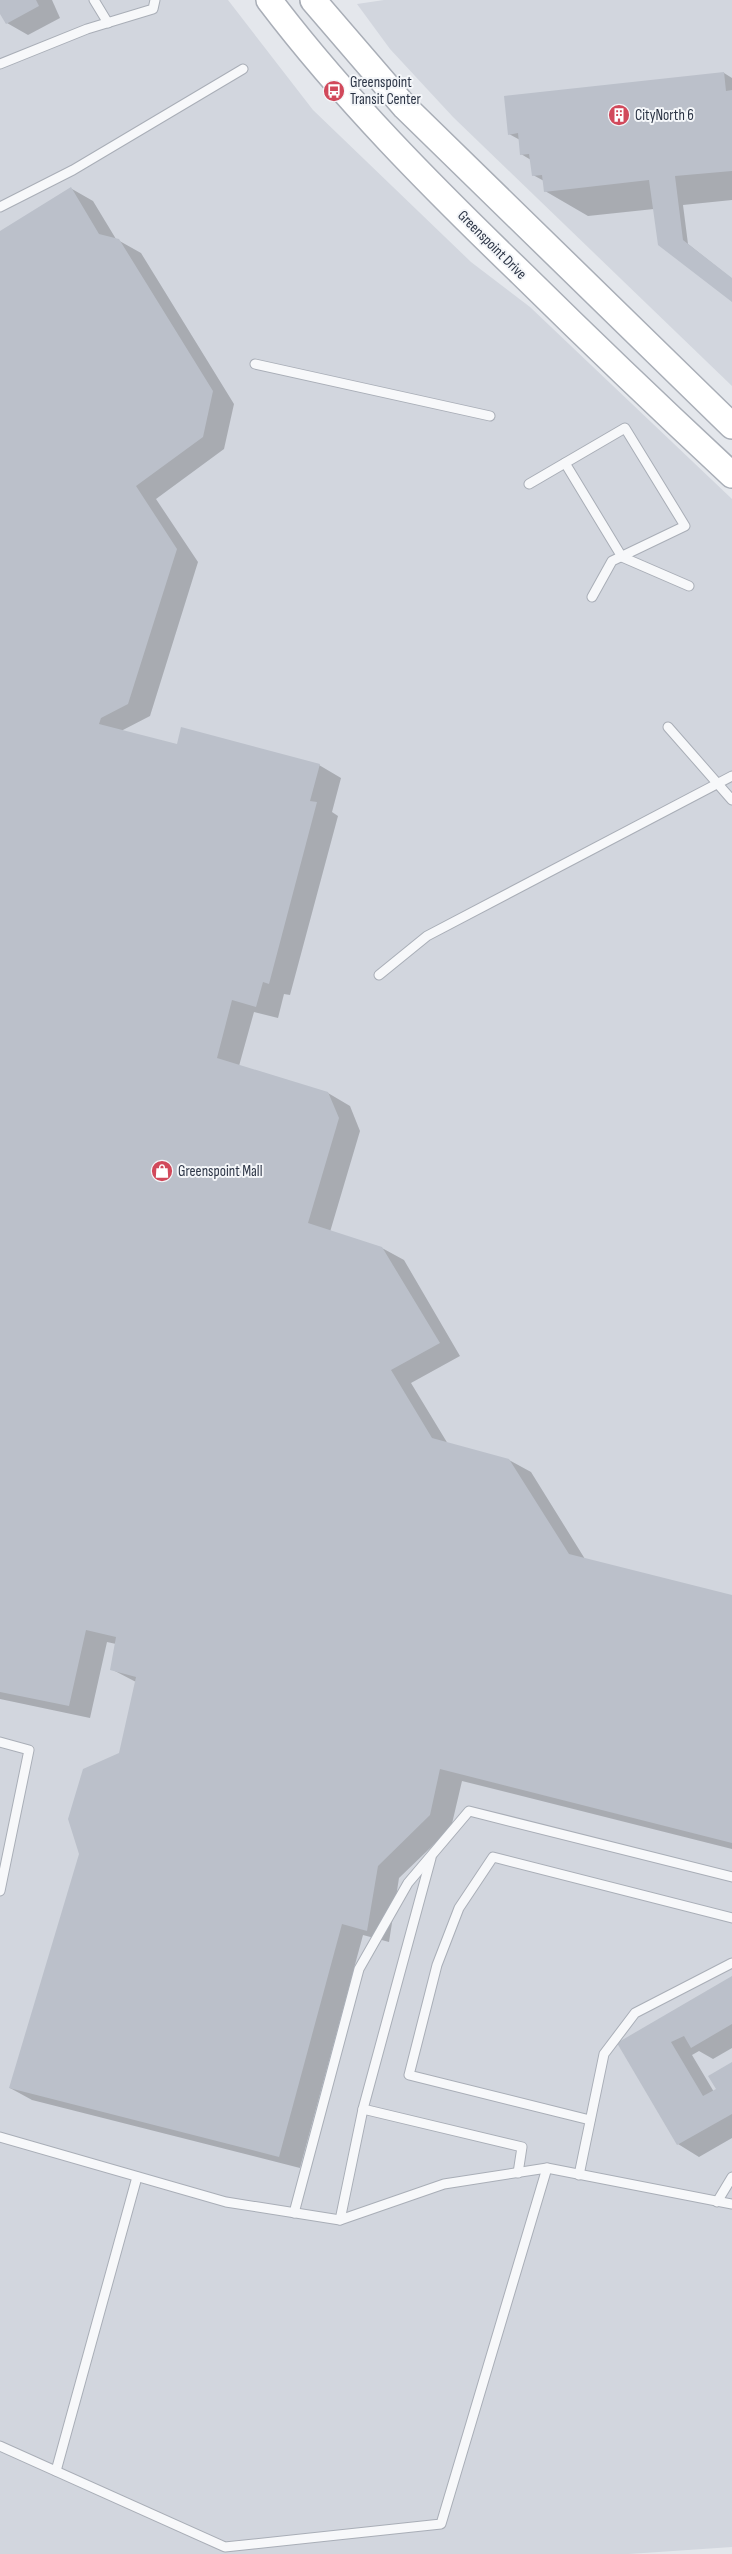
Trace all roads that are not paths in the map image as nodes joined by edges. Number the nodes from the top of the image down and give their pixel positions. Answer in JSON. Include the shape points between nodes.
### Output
{"nodes":[{"id":1,"x":94,"y":0,"type":"edge"},
{"id":2,"x":155,"y":0,"type":"edge"},
{"id":3,"x":269,"y":0,"type":"edge"},
{"id":4,"x":313,"y":0,"type":"edge"},
{"id":5,"x":108,"y":23,"type":"junction"},
{"id":6,"x":0,"y":64,"type":"edge"},
{"id":7,"x":243,"y":69,"type":"dead end"},
{"id":8,"x":0,"y":208,"type":"edge"},
{"id":9,"x":255,"y":364,"type":"dead end"},
{"id":10,"x":490,"y":416,"type":"dead end"},
{"id":11,"x":732,"y":426,"type":"edge"},
{"id":12,"x":565,"y":463,"type":"junction"},
{"id":13,"x":732,"y":475,"type":"edge"},
{"id":14,"x":529,"y":484,"type":"dead end"},
{"id":15,"x":622,"y":557,"type":"junction"},
{"id":16,"x":689,"y":586,"type":"dead end"},
{"id":17,"x":592,"y":597,"type":"dead end"},
{"id":18,"x":668,"y":728,"type":"dead end"},
{"id":19,"x":732,"y":776,"type":"edge"},
{"id":20,"x":717,"y":785,"type":"junction"},
{"id":21,"x":732,"y":800,"type":"edge"},
{"id":22,"x":379,"y":975,"type":"dead end"},
{"id":23,"x":0,"y":1742,"type":"edge"},
{"id":24,"x":432,"y":1854,"type":"junction"},
{"id":25,"x":732,"y":1877,"type":"edge"},
{"id":26,"x":0,"y":1891,"type":"edge"},
{"id":27,"x":732,"y":1918,"type":"edge"},
{"id":28,"x":732,"y":1963,"type":"edge"},
{"id":29,"x":363,"y":2109,"type":"junction"},
{"id":30,"x":590,"y":2120,"type":"junction"},
{"id":31,"x":0,"y":2137,"type":"edge"},
{"id":32,"x":547,"y":2168,"type":"junction"},
{"id":33,"x":518,"y":2173,"type":"junction"},
{"id":34,"x":579,"y":2175,"type":"junction"},
{"id":35,"x":137,"y":2177,"type":"junction"},
{"id":36,"x":732,"y":2177,"type":"edge"},
{"id":37,"x":717,"y":2202,"type":"junction"},
{"id":38,"x":732,"y":2204,"type":"edge"},
{"id":39,"x":294,"y":2213,"type":"junction"},
{"id":40,"x":340,"y":2220,"type":"junction"},
{"id":41,"x":0,"y":2446,"type":"edge"},
{"id":42,"x":56,"y":2471,"type":"junction"}],
"edges":[{"from":1,"to":5,"type":"lane"},
{"from":2,"to":5,"type":"lane","via":[[154,9]]},
{"from":3,"to":13,"type":"street","name":"Greenspoint Drive","via":[[345,91],[481,235]]},
{"from":4,"to":11,"type":"street","via":[[405,107]]},
{"from":5,"to":6,"type":"lane"},
{"from":7,"to":8,"type":"lane","via":[[73,170]]},
{"from":9,"to":10,"type":"lane"},
{"from":12,"to":14,"type":"lane"},
{"from":12,"to":15,"type":"lane"},
{"from":12,"to":15,"type":"lane","via":[[625,428],[685,526]]},
{"from":15,"to":16,"type":"lane"},
{"from":15,"to":17,"type":"lane","via":[[612,562]]},
{"from":18,"to":20,"type":"lane"},
{"from":19,"to":20,"type":"lane"},
{"from":20,"to":21,"type":"lane"},
{"from":20,"to":22,"type":"lane","via":[[427,936]]},
{"from":23,"to":26,"type":"lane","via":[[28,1750]]},
{"from":24,"to":25,"type":"lane","via":[[469,1811]]},
{"from":24,"to":29,"type":"lane"},
{"from":24,"to":39,"type":"lane","via":[[408,1883],[359,1970]]},
{"from":27,"to":30,"type":"lane","via":[[493,1857],[459,1908],[437,1965],[409,2074]]},
{"from":28,"to":30,"type":"lane","via":[[635,2013],[604,2054]]},
{"from":29,"to":33,"type":"lane","via":[[522,2147]]},
{"from":29,"to":40,"type":"lane"},
{"from":30,"to":34,"type":"lane"},
{"from":31,"to":35,"type":"lane"},
{"from":32,"to":33,"type":"lane"},
{"from":32,"to":34,"type":"lane"},
{"from":32,"to":42,"type":"lane","via":[[441,2524],[225,2547]]},
{"from":33,"to":40,"type":"lane","via":[[444,2184]]},
{"from":34,"to":37,"type":"lane"},
{"from":35,"to":39,"type":"lane","via":[[226,2202]]},
{"from":35,"to":42,"type":"lane"},
{"from":36,"to":37,"type":"lane"},
{"from":37,"to":38,"type":"lane"},
{"from":39,"to":40,"type":"lane"},
{"from":41,"to":42,"type":"lane"}]}
